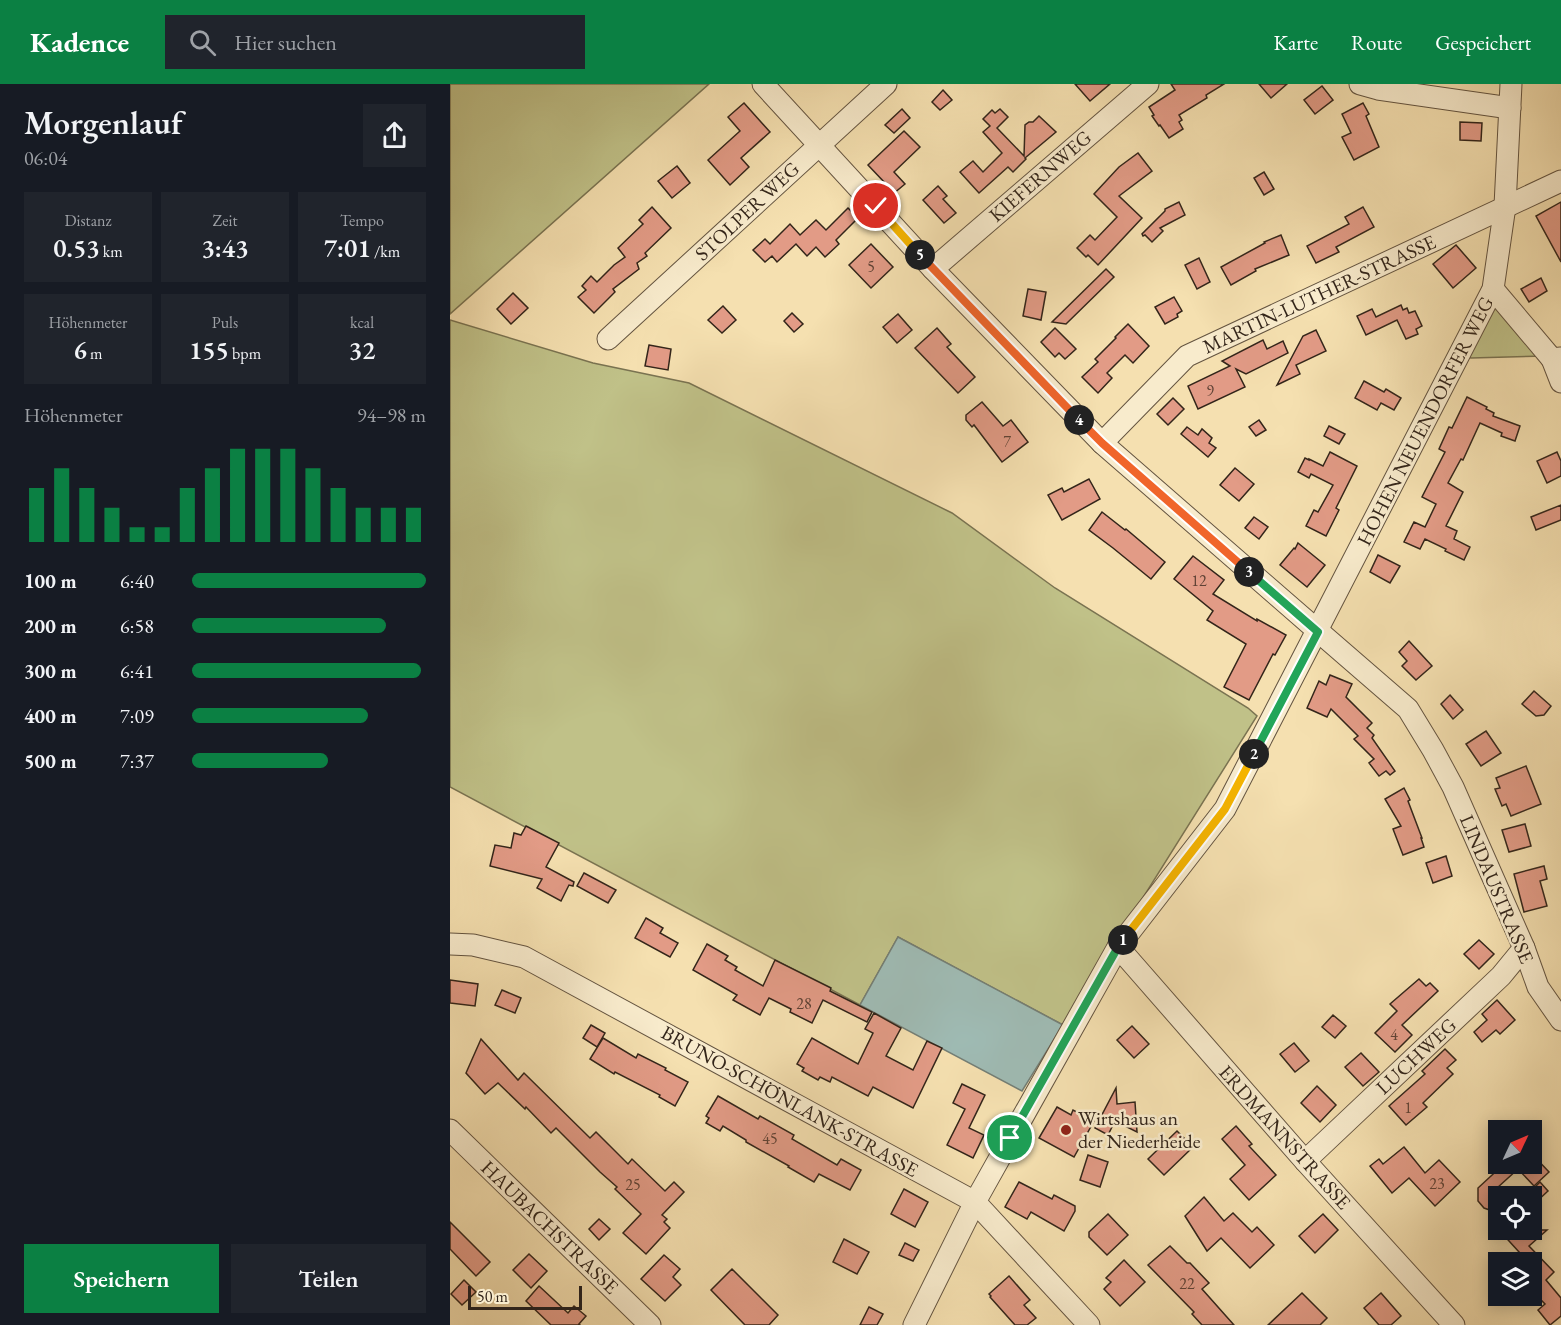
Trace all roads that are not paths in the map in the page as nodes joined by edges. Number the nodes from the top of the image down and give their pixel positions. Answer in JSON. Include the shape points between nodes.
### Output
{"nodes":[{"id":1,"x":764,"y":84,"type":"edge"},
{"id":2,"x":886,"y":84,"type":"edge"},
{"id":3,"x":1148,"y":84,"type":"edge"},
{"id":4,"x":1360,"y":84,"type":"edge"},
{"id":5,"x":1511,"y":84,"type":"edge"},
{"id":6,"x":1510,"y":108,"type":"junction"},
{"id":7,"x":819,"y":144,"type":"junction"},
{"id":8,"x":1561,"y":181,"type":"edge"},
{"id":9,"x":1505,"y":206,"type":"junction"},
{"id":10,"x":933,"y":269,"type":"junction"},
{"id":11,"x":1493,"y":289,"type":"junction"},
{"id":12,"x":608,"y":339,"type":"dead end"},
{"id":13,"x":1556,"y":359,"type":"edge"},
{"id":14,"x":1561,"y":382,"type":"edge"},
{"id":15,"x":1102,"y":443,"type":"junction"},
{"id":16,"x":1318,"y":632,"type":"junction"},
{"id":17,"x":450,"y":945,"type":"edge"},
{"id":18,"x":1118,"y":947,"type":"junction"},
{"id":19,"x":1524,"y":948,"type":"junction"},
{"id":20,"x":1561,"y":1020,"type":"edge"},
{"id":21,"x":450,"y":1130,"type":"edge"},
{"id":22,"x":1305,"y":1161,"type":"junction"},
{"id":23,"x":975,"y":1202,"type":"junction"},
{"id":24,"x":639,"y":1321,"type":"edge"},
{"id":25,"x":914,"y":1325,"type":"edge"},
{"id":26,"x":1089,"y":1325,"type":"edge"},
{"id":27,"x":1454,"y":1325,"type":"edge"}],
"edges":[{"from":1,"to":7,"type":"street","name":"LINDAUSTRASSE"},
{"from":2,"to":7,"type":"street","name":"STOLPER WEG"},
{"from":3,"to":10,"type":"street","name":"KIEFERNWEG"},
{"from":4,"to":6,"type":"street"},
{"from":5,"to":6,"type":"street","name":"HOHEN NEUENDORFER WEG"},
{"from":6,"to":9,"type":"street","name":"HOHEN NEUENDORFER WEG"},
{"from":7,"to":10,"type":"street","name":"LINDAUSTRASSE"},
{"from":7,"to":12,"type":"street","name":"STOLPER WEG"},
{"from":8,"to":9,"type":"street","name":"MARTIN-LUTHER-STRASSE"},
{"from":9,"to":11,"type":"street","name":"HOHEN NEUENDORFER WEG"},
{"from":9,"to":15,"type":"street","name":"MARTIN-LUTHER-STRASSE","via":[[1187,356]]},
{"from":10,"to":15,"type":"street","name":"LINDAUSTRASSE"},
{"from":11,"to":13,"type":"street"},
{"from":11,"to":16,"type":"street","name":"HOHEN NEUENDORFER WEG"},
{"from":13,"to":14,"type":"street"},
{"from":15,"to":16,"type":"street","name":"LINDAUSTRASSE"},
{"from":16,"to":18,"type":"street","name":"HOHEN NEUENDORFER WEG","via":[[1225,809]]},
{"from":16,"to":19,"type":"street","name":"LINDAUSTRASSE","via":[[1408,709],[1452,787]]},
{"from":17,"to":23,"type":"street","name":"BRUNO-SCHÖNLANK-STRASSE","via":[[473,945],[524,957]]},
{"from":18,"to":22,"type":"street","name":"ERDMANNSTRASSE"},
{"from":18,"to":23,"type":"street","name":"HOHEN NEUENDORFER WEG"},
{"from":19,"to":20,"type":"street","name":"LINDAUSTRASSE","via":[[1538,987]]},
{"from":19,"to":22,"type":"street","name":"LUCHWEG","via":[[1501,976]]},
{"from":21,"to":24,"type":"street","name":"HAUBACHSTRASSE"},
{"from":22,"to":27,"type":"street","name":"ERDMANNSTRASSE"},
{"from":23,"to":25,"type":"street","name":"HOHEN NEUENDORFER WEG"},
{"from":23,"to":26,"type":"street","name":"BRUNO-SCHÖNLANK-STRASSE"}]}
